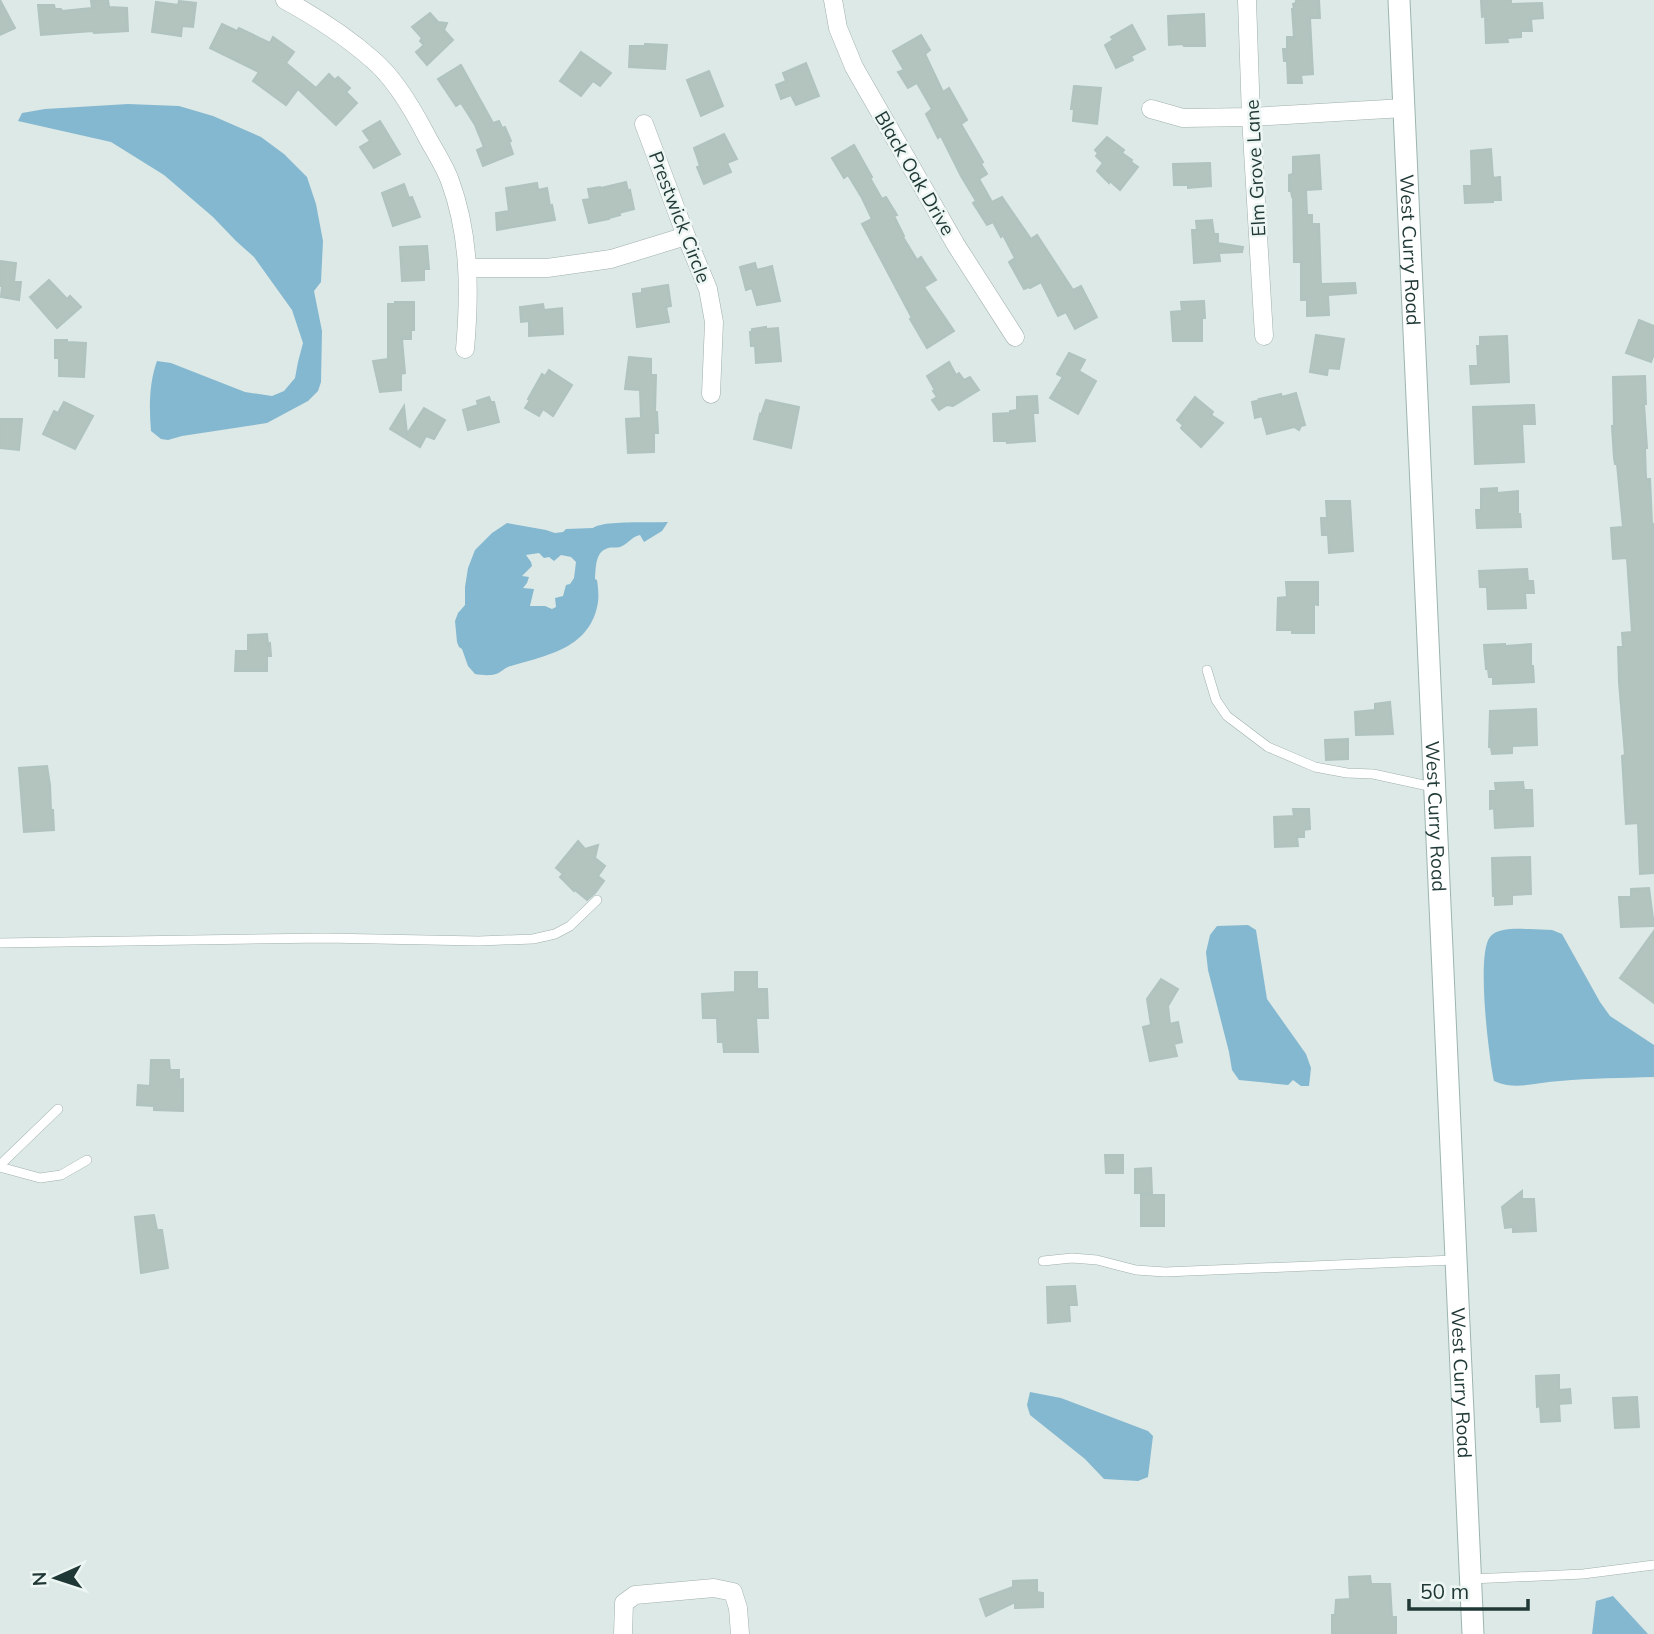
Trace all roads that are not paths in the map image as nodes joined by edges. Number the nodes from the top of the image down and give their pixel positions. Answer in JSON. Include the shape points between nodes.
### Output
{"nodes":[{"id":1,"x":285,"y":0,"type":"edge"},
{"id":2,"x":833,"y":0,"type":"edge"},
{"id":3,"x":1247,"y":0,"type":"edge"},
{"id":4,"x":1399,"y":0,"type":"edge"},
{"id":5,"x":1404,"y":108,"type":"junction"},
{"id":6,"x":1151,"y":109,"type":"dead end"},
{"id":7,"x":1251,"y":117,"type":"junction"},
{"id":8,"x":644,"y":124,"type":"dead end"},
{"id":9,"x":686,"y":236,"type":"junction"},
{"id":10,"x":468,"y":268,"type":"junction"},
{"id":11,"x":1264,"y":336,"type":"dead end"},
{"id":12,"x":1015,"y":337,"type":"dead end"},
{"id":13,"x":466,"y":349,"type":"dead end"},
{"id":14,"x":711,"y":394,"type":"dead end"},
{"id":15,"x":1207,"y":670,"type":"dead end"},
{"id":16,"x":1435,"y":787,"type":"junction"},
{"id":17,"x":597,"y":900,"type":"dead end"},
{"id":18,"x":0,"y":943,"type":"edge"},
{"id":19,"x":58,"y":1109,"type":"dead end"},
{"id":20,"x":87,"y":1160,"type":"dead end"},
{"id":21,"x":0,"y":1166,"type":"edge"},
{"id":22,"x":1456,"y":1260,"type":"junction"},
{"id":23,"x":1043,"y":1261,"type":"dead end"},
{"id":24,"x":1654,"y":1565,"type":"edge"},
{"id":25,"x":1471,"y":1580,"type":"junction"},
{"id":26,"x":623,"y":1634,"type":"edge"},
{"id":27,"x":740,"y":1634,"type":"edge"},
{"id":28,"x":1473,"y":1634,"type":"edge"}],
"edges":[{"from":1,"to":10,"type":"street","via":[[323,21],[375,61],[410,104],[450,180],[462,221]]},
{"from":2,"to":12,"type":"street","name":"Black Oak Drive","via":[[838,28],[854,67],[956,245]]},
{"from":3,"to":7,"type":"street","name":"Elm Grove Lane"},
{"from":4,"to":5,"type":"street","name":"West Curry Road"},
{"from":5,"to":7,"type":"street"},
{"from":5,"to":16,"type":"street","name":"West Curry Road"},
{"from":6,"to":7,"type":"street","via":[[1183,118]]},
{"from":7,"to":11,"type":"street","name":"Elm Grove Lane"},
{"from":8,"to":9,"type":"street","name":"Prestwick Circle"},
{"from":9,"to":10,"type":"street","via":[[611,259],[547,268]]},
{"from":9,"to":14,"type":"street","name":"Prestwick Circle","via":[[708,289],[714,322]]},
{"from":10,"to":13,"type":"street"},
{"from":15,"to":16,"type":"lane","via":[[1216,700],[1227,716],[1268,747],[1315,766]]},
{"from":16,"to":22,"type":"street","name":"West Curry Road"},
{"from":17,"to":18,"type":"lane","via":[[570,926],[533,939]]},
{"from":19,"to":21,"type":"lane"},
{"from":20,"to":21,"type":"lane","via":[[61,1175],[40,1178]]},
{"from":22,"to":23,"type":"lane","via":[[1165,1272],[1072,1258]]},
{"from":22,"to":25,"type":"street","name":"West Curry Road"},
{"from":24,"to":25,"type":"lane"},
{"from":25,"to":28,"type":"street","name":"West Curry Road"},
{"from":26,"to":27,"type":"street","via":[[624,1603],[635,1595],[714,1588],[733,1592]]}]}
